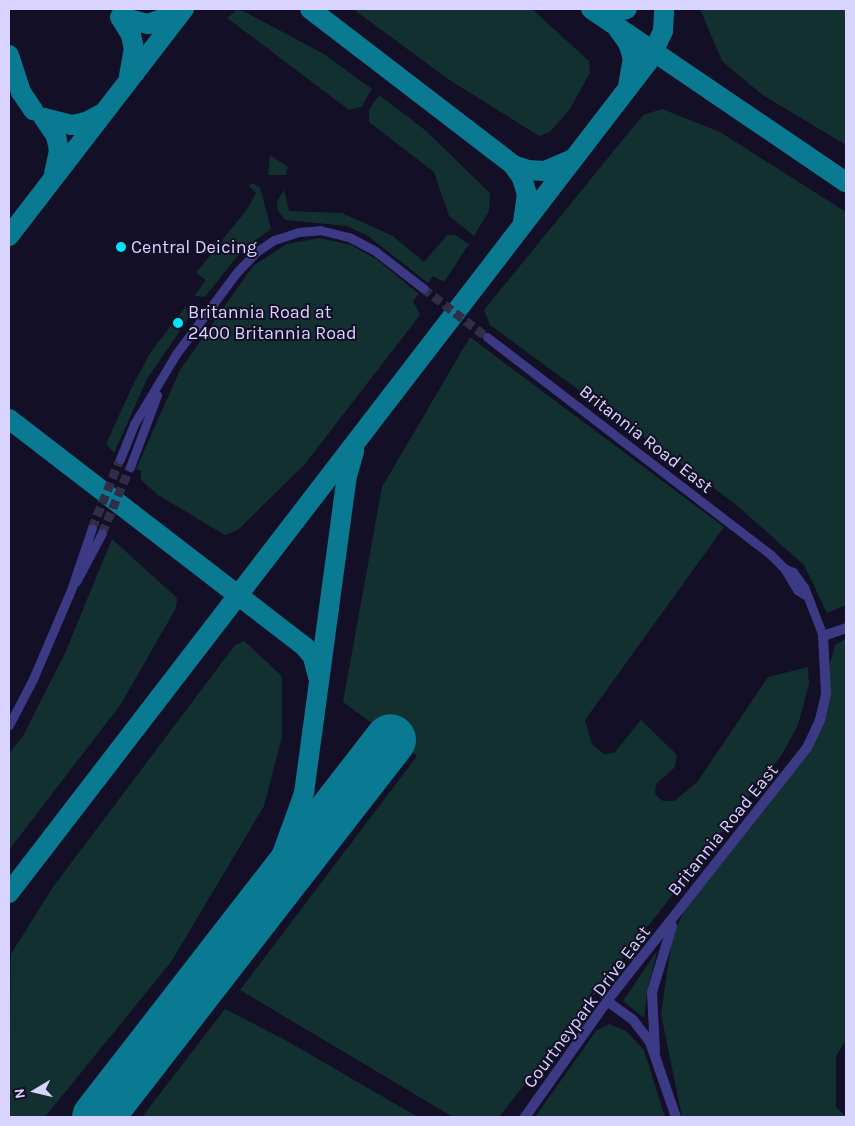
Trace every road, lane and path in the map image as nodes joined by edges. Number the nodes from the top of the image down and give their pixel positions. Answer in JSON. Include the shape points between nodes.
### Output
{"nodes":[{"id":1,"x":423,"y":288,"type":"tunnel mouth"},
{"id":2,"x":487,"y":337,"type":"tunnel mouth"},
{"id":3,"x":161,"y":383,"type":"junction"},
{"id":4,"x":120,"y":459,"type":"tunnel mouth"},
{"id":5,"x":130,"y":467,"type":"tunnel mouth"},
{"id":6,"x":92,"y":528,"type":"tunnel mouth"},
{"id":7,"x":102,"y":533,"type":"tunnel mouth"},
{"id":8,"x":71,"y":590,"type":"junction"},
{"id":9,"x":846,"y":628,"type":"edge"},
{"id":10,"x":824,"y":636,"type":"junction"},
{"id":11,"x":9,"y":725,"type":"edge"},
{"id":12,"x":675,"y":916,"type":"junction"},
{"id":13,"x":607,"y":1001,"type":"junction"},
{"id":14,"x":655,"y":1052,"type":"junction"},
{"id":15,"x":525,"y":1117,"type":"edge"},
{"id":16,"x":676,"y":1117,"type":"edge"}],
"edges":[{"from":1,"to":3,"type":"street","via":[[375,251],[349,237],[320,230],[299,232],[274,240],[256,252],[237,272],[176,354]]},
{"from":2,"to":10,"type":"street","name":"Britannia Road East","via":[[784,568],[797,590],[805,595]]},
{"from":3,"to":4,"type":"street","via":[[134,424]]},
{"from":3,"to":5,"type":"street"},
{"from":6,"to":8,"type":"street"},
{"from":7,"to":8,"type":"street"},
{"from":8,"to":11,"type":"street","via":[[33,679]]},
{"from":9,"to":10,"type":"street"},
{"from":10,"to":12,"type":"street","name":"Britannia Road East","via":[[826,693],[820,720],[808,748]]},
{"from":12,"to":13,"type":"street","name":"Courtneypark Drive East"},
{"from":12,"to":14,"type":"street","via":[[656,969],[652,992]]},
{"from":13,"to":14,"type":"street","via":[[633,1020]]},
{"from":13,"to":15,"type":"street","name":"Courtneypark Drive East"},
{"from":14,"to":16,"type":"street"}]}
